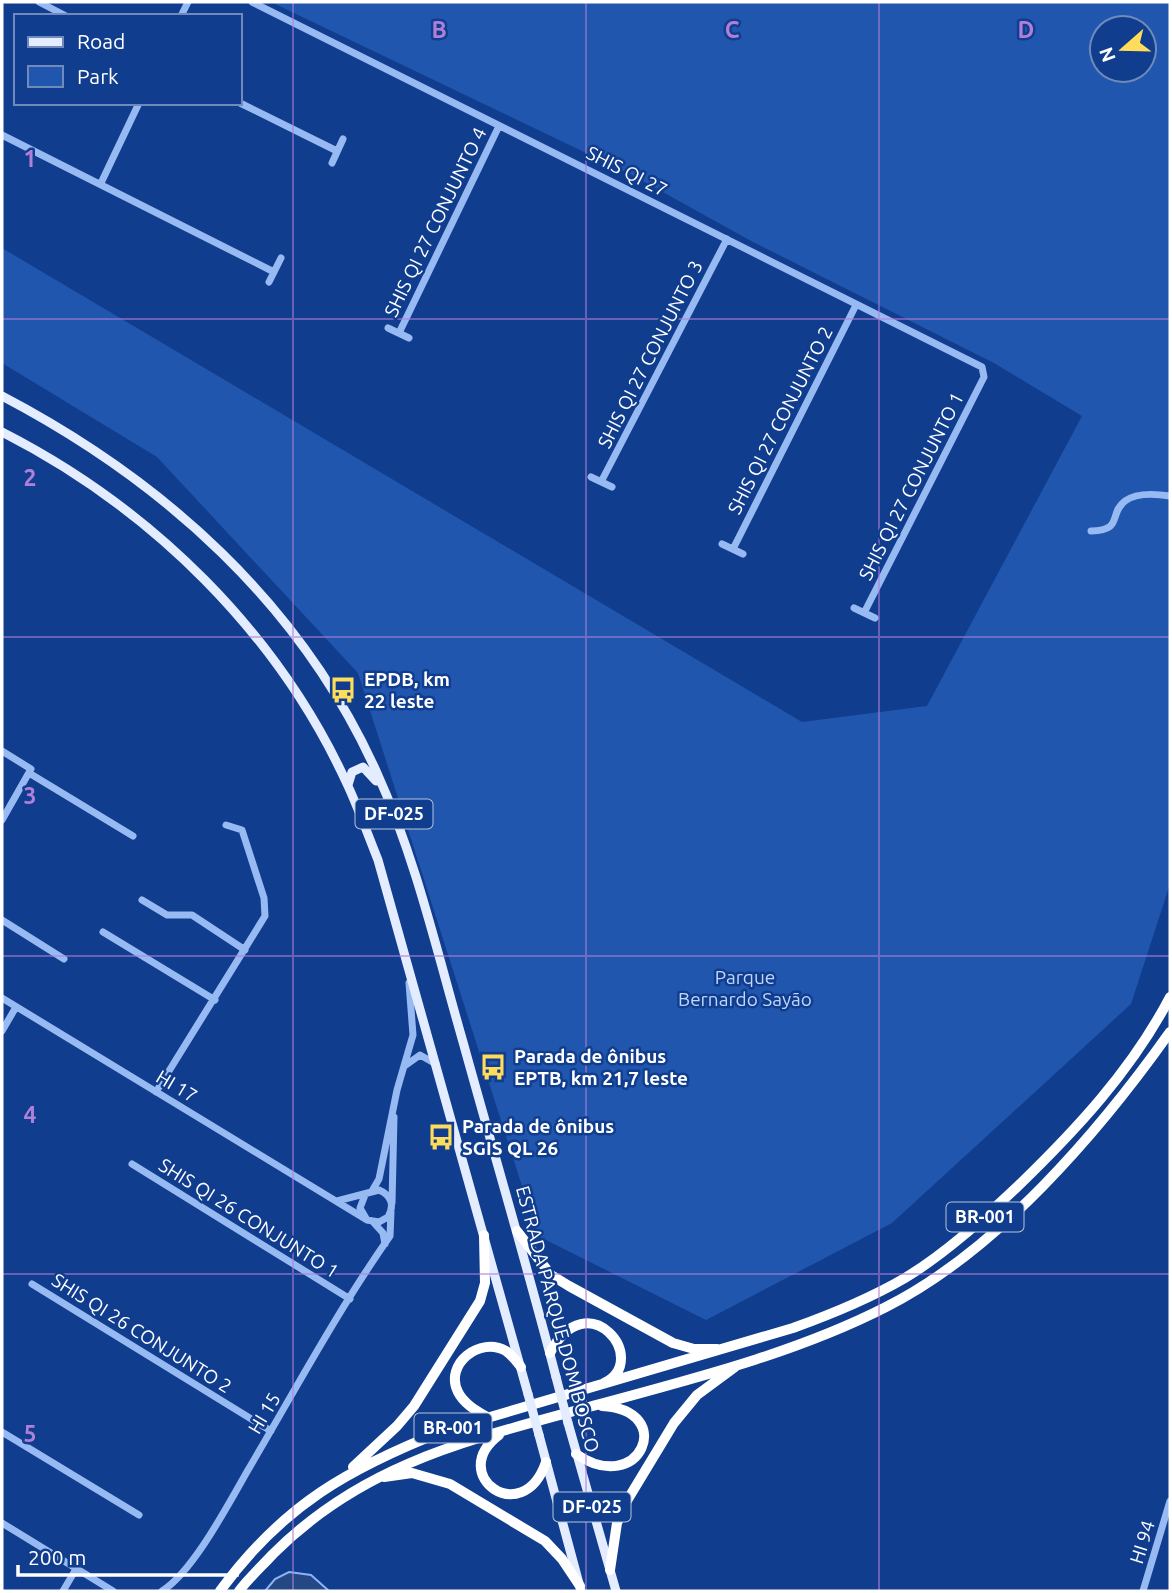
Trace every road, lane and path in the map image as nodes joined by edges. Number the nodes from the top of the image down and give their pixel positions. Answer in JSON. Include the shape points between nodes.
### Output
{"nodes":[{"id":1,"x":39,"y":2,"type":"edge"},
{"id":2,"x":252,"y":2,"type":"edge"},
{"id":3,"x":62,"y":14,"type":"edge"},
{"id":4,"x":242,"y":104,"type":"edge"},
{"id":5,"x":138,"y":105,"type":"edge"},
{"id":6,"x":499,"y":125,"type":"junction"},
{"id":7,"x":2,"y":135,"type":"edge"},
{"id":8,"x":344,"y":139,"type":"dead end"},
{"id":9,"x":337,"y":151,"type":"junction"},
{"id":10,"x":332,"y":163,"type":"dead end"},
{"id":11,"x":101,"y":183,"type":"junction"},
{"id":12,"x":727,"y":239,"type":"junction"},
{"id":13,"x":281,"y":258,"type":"dead end"},
{"id":14,"x":274,"y":272,"type":"junction"},
{"id":15,"x":269,"y":282,"type":"dead end"},
{"id":16,"x":856,"y":305,"type":"junction"},
{"id":17,"x":388,"y":328,"type":"dead end"},
{"id":18,"x":399,"y":333,"type":"junction"},
{"id":19,"x":409,"y":338,"type":"dead end"},
{"id":20,"x":985,"y":372,"type":"joint"},
{"id":21,"x":2,"y":396,"type":"edge"},
{"id":22,"x":2,"y":432,"type":"edge"},
{"id":23,"x":591,"y":477,"type":"dead end"},
{"id":24,"x":601,"y":482,"type":"junction"},
{"id":25,"x":612,"y":487,"type":"dead end"},
{"id":26,"x":1170,"y":496,"type":"edge"},
{"id":27,"x":1090,"y":531,"type":"dead end"},
{"id":28,"x":722,"y":544,"type":"dead end"},
{"id":29,"x":733,"y":549,"type":"junction"},
{"id":30,"x":743,"y":554,"type":"dead end"},
{"id":31,"x":854,"y":608,"type":"dead end"},
{"id":32,"x":864,"y":613,"type":"junction"},
{"id":33,"x":875,"y":618,"type":"dead end"},
{"id":34,"x":2,"y":751,"type":"edge"},
{"id":35,"x":30,"y":771,"type":"junction"},
{"id":36,"x":348,"y":785,"type":"junction"},
{"id":37,"x":390,"y":804,"type":"junction"},
{"id":38,"x":2,"y":820,"type":"edge"},
{"id":39,"x":226,"y":825,"type":"dead end"},
{"id":40,"x":133,"y":836,"type":"dead end"},
{"id":41,"x":142,"y":900,"type":"dead end"},
{"id":42,"x":2,"y":920,"type":"edge"},
{"id":43,"x":103,"y":932,"type":"dead end"},
{"id":44,"x":403,"y":944,"type":"junction"},
{"id":45,"x":245,"y":950,"type":"junction"},
{"id":46,"x":64,"y":959,"type":"dead end"},
{"id":47,"x":1170,"y":996,"type":"edge"},
{"id":48,"x":2,"y":999,"type":"edge"},
{"id":49,"x":215,"y":1000,"type":"junction"},
{"id":50,"x":16,"y":1007,"type":"junction"},
{"id":51,"x":2,"y":1031,"type":"edge"},
{"id":52,"x":1170,"y":1032,"type":"edge"},
{"id":53,"x":437,"y":1065,"type":"junction"},
{"id":54,"x":403,"y":1069,"type":"junction"},
{"id":55,"x":156,"y":1092,"type":"junction"},
{"id":56,"x":393,"y":1109,"type":"junction"},
{"id":57,"x":132,"y":1164,"type":"dead end"},
{"id":58,"x":369,"y":1193,"type":"junction"},
{"id":59,"x":336,"y":1201,"type":"junction"},
{"id":60,"x":392,"y":1208,"type":"junction"},
{"id":61,"x":370,"y":1221,"type":"junction"},
{"id":62,"x":517,"y":1231,"type":"junction"},
{"id":63,"x":484,"y":1235,"type":"junction"},
{"id":64,"x":385,"y":1244,"type":"junction"},
{"id":65,"x":32,"y":1284,"type":"dead end"},
{"id":66,"x":350,"y":1299,"type":"junction"},
{"id":67,"x":731,"y":1348,"type":"junction"},
{"id":68,"x":550,"y":1353,"type":"junction"},
{"id":69,"x":736,"y":1365,"type":"junction"},
{"id":70,"x":521,"y":1367,"type":"junction"},
{"id":71,"x":593,"y":1388,"type":"junction"},
{"id":72,"x":592,"y":1406,"type":"junction"},
{"id":73,"x":487,"y":1417,"type":"junction"},
{"id":74,"x":506,"y":1429,"type":"junction"},
{"id":75,"x":271,"y":1431,"type":"junction"},
{"id":76,"x":2,"y":1432,"type":"edge"},
{"id":77,"x":576,"y":1454,"type":"junction"},
{"id":78,"x":546,"y":1462,"type":"junction"},
{"id":79,"x":348,"y":1473,"type":"junction"},
{"id":80,"x":371,"y":1479,"type":"junction"},
{"id":81,"x":1170,"y":1501,"type":"edge"},
{"id":82,"x":1169,"y":1512,"type":"edge"},
{"id":83,"x":139,"y":1515,"type":"dead end"},
{"id":84,"x":2,"y":1523,"type":"edge"},
{"id":85,"x":76,"y":1569,"type":"junction"},
{"id":86,"x":610,"y":1570,"type":"junction"},
{"id":87,"x":581,"y":1589,"type":"edge"},
{"id":88,"x":64,"y":1591,"type":"edge"},
{"id":89,"x":113,"y":1591,"type":"edge"},
{"id":90,"x":162,"y":1591,"type":"edge"},
{"id":91,"x":220,"y":1591,"type":"edge"},
{"id":92,"x":239,"y":1591,"type":"edge"},
{"id":93,"x":616,"y":1591,"type":"edge"},
{"id":94,"x":1143,"y":1591,"type":"edge"}],
"edges":[{"from":1,"to":3,"type":"street"},
{"from":2,"to":6,"type":"street","name":"SHIS QI 27"},
{"from":4,"to":9,"type":"street"},
{"from":5,"to":11,"type":"street"},
{"from":6,"to":12,"type":"street","name":"SHIS QI 27"},
{"from":6,"to":18,"type":"street","name":"SHIS QI 27 CONJUNTO 4"},
{"from":7,"to":11,"type":"street"},
{"from":8,"to":9,"type":"street"},
{"from":9,"to":10,"type":"street"},
{"from":11,"to":14,"type":"street"},
{"from":12,"to":16,"type":"street","name":"SHIS QI 27"},
{"from":12,"to":24,"type":"street","name":"SHIS QI 27 CONJUNTO 3"},
{"from":13,"to":14,"type":"street"},
{"from":14,"to":15,"type":"street"},
{"from":16,"to":20,"type":"street","name":"SHIS QI 27","via":[[980,365]]},
{"from":16,"to":29,"type":"street","name":"SHIS QI 27 CONJUNTO 2"},
{"from":17,"to":18,"type":"street"},
{"from":18,"to":19,"type":"street"},
{"from":20,"to":32,"type":"street","name":"SHIS QI 27 CONJUNTO 1"},
{"from":21,"to":37,"type":"main road","name":"ESTRADA PARQUE DOM BOSCO","number":"DF-025","via":[[110,458],[161,496],[225,557],[284,620],[324,677],[366,748]]},
{"from":22,"to":36,"type":"main road","number":"DF-025","via":[[51,457],[109,496],[206,580],[281,671]]},
{"from":23,"to":24,"type":"street"},
{"from":24,"to":25,"type":"street"},
{"from":26,"to":27,"type":"street","via":[[1131,497],[1110,527]]},
{"from":28,"to":29,"type":"street"},
{"from":29,"to":30,"type":"street"},
{"from":31,"to":32,"type":"street"},
{"from":32,"to":33,"type":"street"},
{"from":34,"to":35,"type":"street"},
{"from":35,"to":38,"type":"street"},
{"from":35,"to":40,"type":"street"},
{"from":36,"to":37,"type":"main road","via":[[356,768],[368,769]]},
{"from":36,"to":44,"type":"main road","number":"DF-025","via":[[378,860]]},
{"from":37,"to":62,"type":"main road","name":"ESTRADA PARQUE DOM BOSCO","number":"DF-025","via":[[409,853]]},
{"from":39,"to":45,"type":"street","via":[[242,830],[264,898],[265,916]]},
{"from":41,"to":45,"type":"street","via":[[167,915],[192,915]]},
{"from":42,"to":46,"type":"street"},
{"from":43,"to":49,"type":"street"},
{"from":44,"to":53,"type":"main road","number":"DF-025"},
{"from":44,"to":54,"type":"street","via":[[414,1019]]},
{"from":45,"to":49,"type":"street"},
{"from":47,"to":67,"type":"highway","number":"BR-001","via":[[1121,1073],[1078,1128],[962,1238],[906,1277],[848,1308]]},
{"from":48,"to":50,"type":"street","name":"HI 17"},
{"from":49,"to":55,"type":"street"},
{"from":50,"to":51,"type":"street"},
{"from":50,"to":55,"type":"street","name":"HI 17"},
{"from":52,"to":69,"type":"highway","number":"BR-001","via":[[1093,1133],[993,1231],[939,1274],[887,1307]]},
{"from":53,"to":54,"type":"street","via":[[420,1055]]},
{"from":53,"to":63,"type":"main road","number":"DF-025"},
{"from":54,"to":56,"type":"street"},
{"from":55,"to":59,"type":"street","name":"HI 17"},
{"from":56,"to":58,"type":"street","via":[[382,1168]]},
{"from":56,"to":60,"type":"street","name":"HI 15"},
{"from":57,"to":66,"type":"street","name":"SHIS QI 26 CONJUNTO 1"},
{"from":58,"to":59,"type":"street"},
{"from":58,"to":60,"type":"street","via":[[385,1193]]},
{"from":58,"to":61,"type":"street","via":[[360,1208]]},
{"from":59,"to":61,"type":"street","name":"HI 17"},
{"from":60,"to":61,"type":"street","via":[[384,1220]]},
{"from":60,"to":64,"type":"street","name":"HI 15","via":[[392,1231]]},
{"from":61,"to":64,"type":"street","via":[[383,1233]]},
{"from":62,"to":67,"type":"highway","via":[[551,1275],[655,1335],[694,1349]]},
{"from":62,"to":68,"type":"main road","name":"ESTRADA PARQUE DOM BOSCO","number":"DF-025"},
{"from":63,"to":70,"type":"main road","number":"DF-025"},
{"from":63,"to":79,"type":"highway","via":[[485,1283],[480,1301],[414,1406]]},
{"from":64,"to":66,"type":"street","name":"HI 15"},
{"from":65,"to":75,"type":"street","name":"SHIS QI 26 CONJUNTO 2"},
{"from":66,"to":75,"type":"street","name":"HI 15"},
{"from":67,"to":71,"type":"highway","number":"BR-001"},
{"from":68,"to":71,"type":"highway","via":[[558,1338],[573,1326],[596,1324],[607,1329],[618,1341],[618,1371]]},
{"from":68,"to":77,"type":"main road","name":"ESTRADA PARQUE DOM BOSCO","number":"DF-025","bridge":true},
{"from":69,"to":72,"type":"highway","number":"BR-001"},
{"from":69,"to":86,"type":"highway","via":[[691,1401],[661,1444],[617,1523]]},
{"from":70,"to":73,"type":"highway","via":[[508,1352],[485,1346],[462,1360],[455,1381],[458,1393]]},
{"from":70,"to":78,"type":"main road","number":"DF-025","bridge":true},
{"from":71,"to":73,"type":"highway","number":"BR-001"},
{"from":72,"to":74,"type":"highway","number":"BR-001"},
{"from":72,"to":77,"type":"highway","via":[[621,1407],[640,1420],[645,1434],[641,1450],[616,1467],[601,1467]]},
{"from":73,"to":79,"type":"highway","number":"BR-001","via":[[415,1442]]},
{"from":74,"to":78,"type":"highway","via":[[483,1452],[480,1466],[487,1484],[506,1494],[528,1491],[538,1482]]},
{"from":74,"to":80,"type":"highway","number":"BR-001"},
{"from":75,"to":90,"type":"street","name":"HI 15","via":[[185,1570]]},
{"from":76,"to":83,"type":"street"},
{"from":77,"to":86,"type":"main road","name":"ESTRADA PARQUE DOM BOSCO","number":"DF-025"},
{"from":78,"to":87,"type":"main road","number":"DF-025"},
{"from":79,"to":91,"type":"highway","number":"BR-001","via":[[288,1516]]},
{"from":80,"to":87,"type":"highway","via":[[412,1473],[450,1484],[545,1541]]},
{"from":80,"to":92,"type":"highway","number":"BR-001","via":[[315,1515]]},
{"from":81,"to":82,"type":"street","name":"HI 94"},
{"from":82,"to":94,"type":"street","name":"HI 94"},
{"from":84,"to":85,"type":"street"},
{"from":85,"to":88,"type":"street"},
{"from":85,"to":89,"type":"street"},
{"from":86,"to":93,"type":"main road","name":"ESTRADA PARQUE DOM BOSCO","number":"DF-025"}]}
